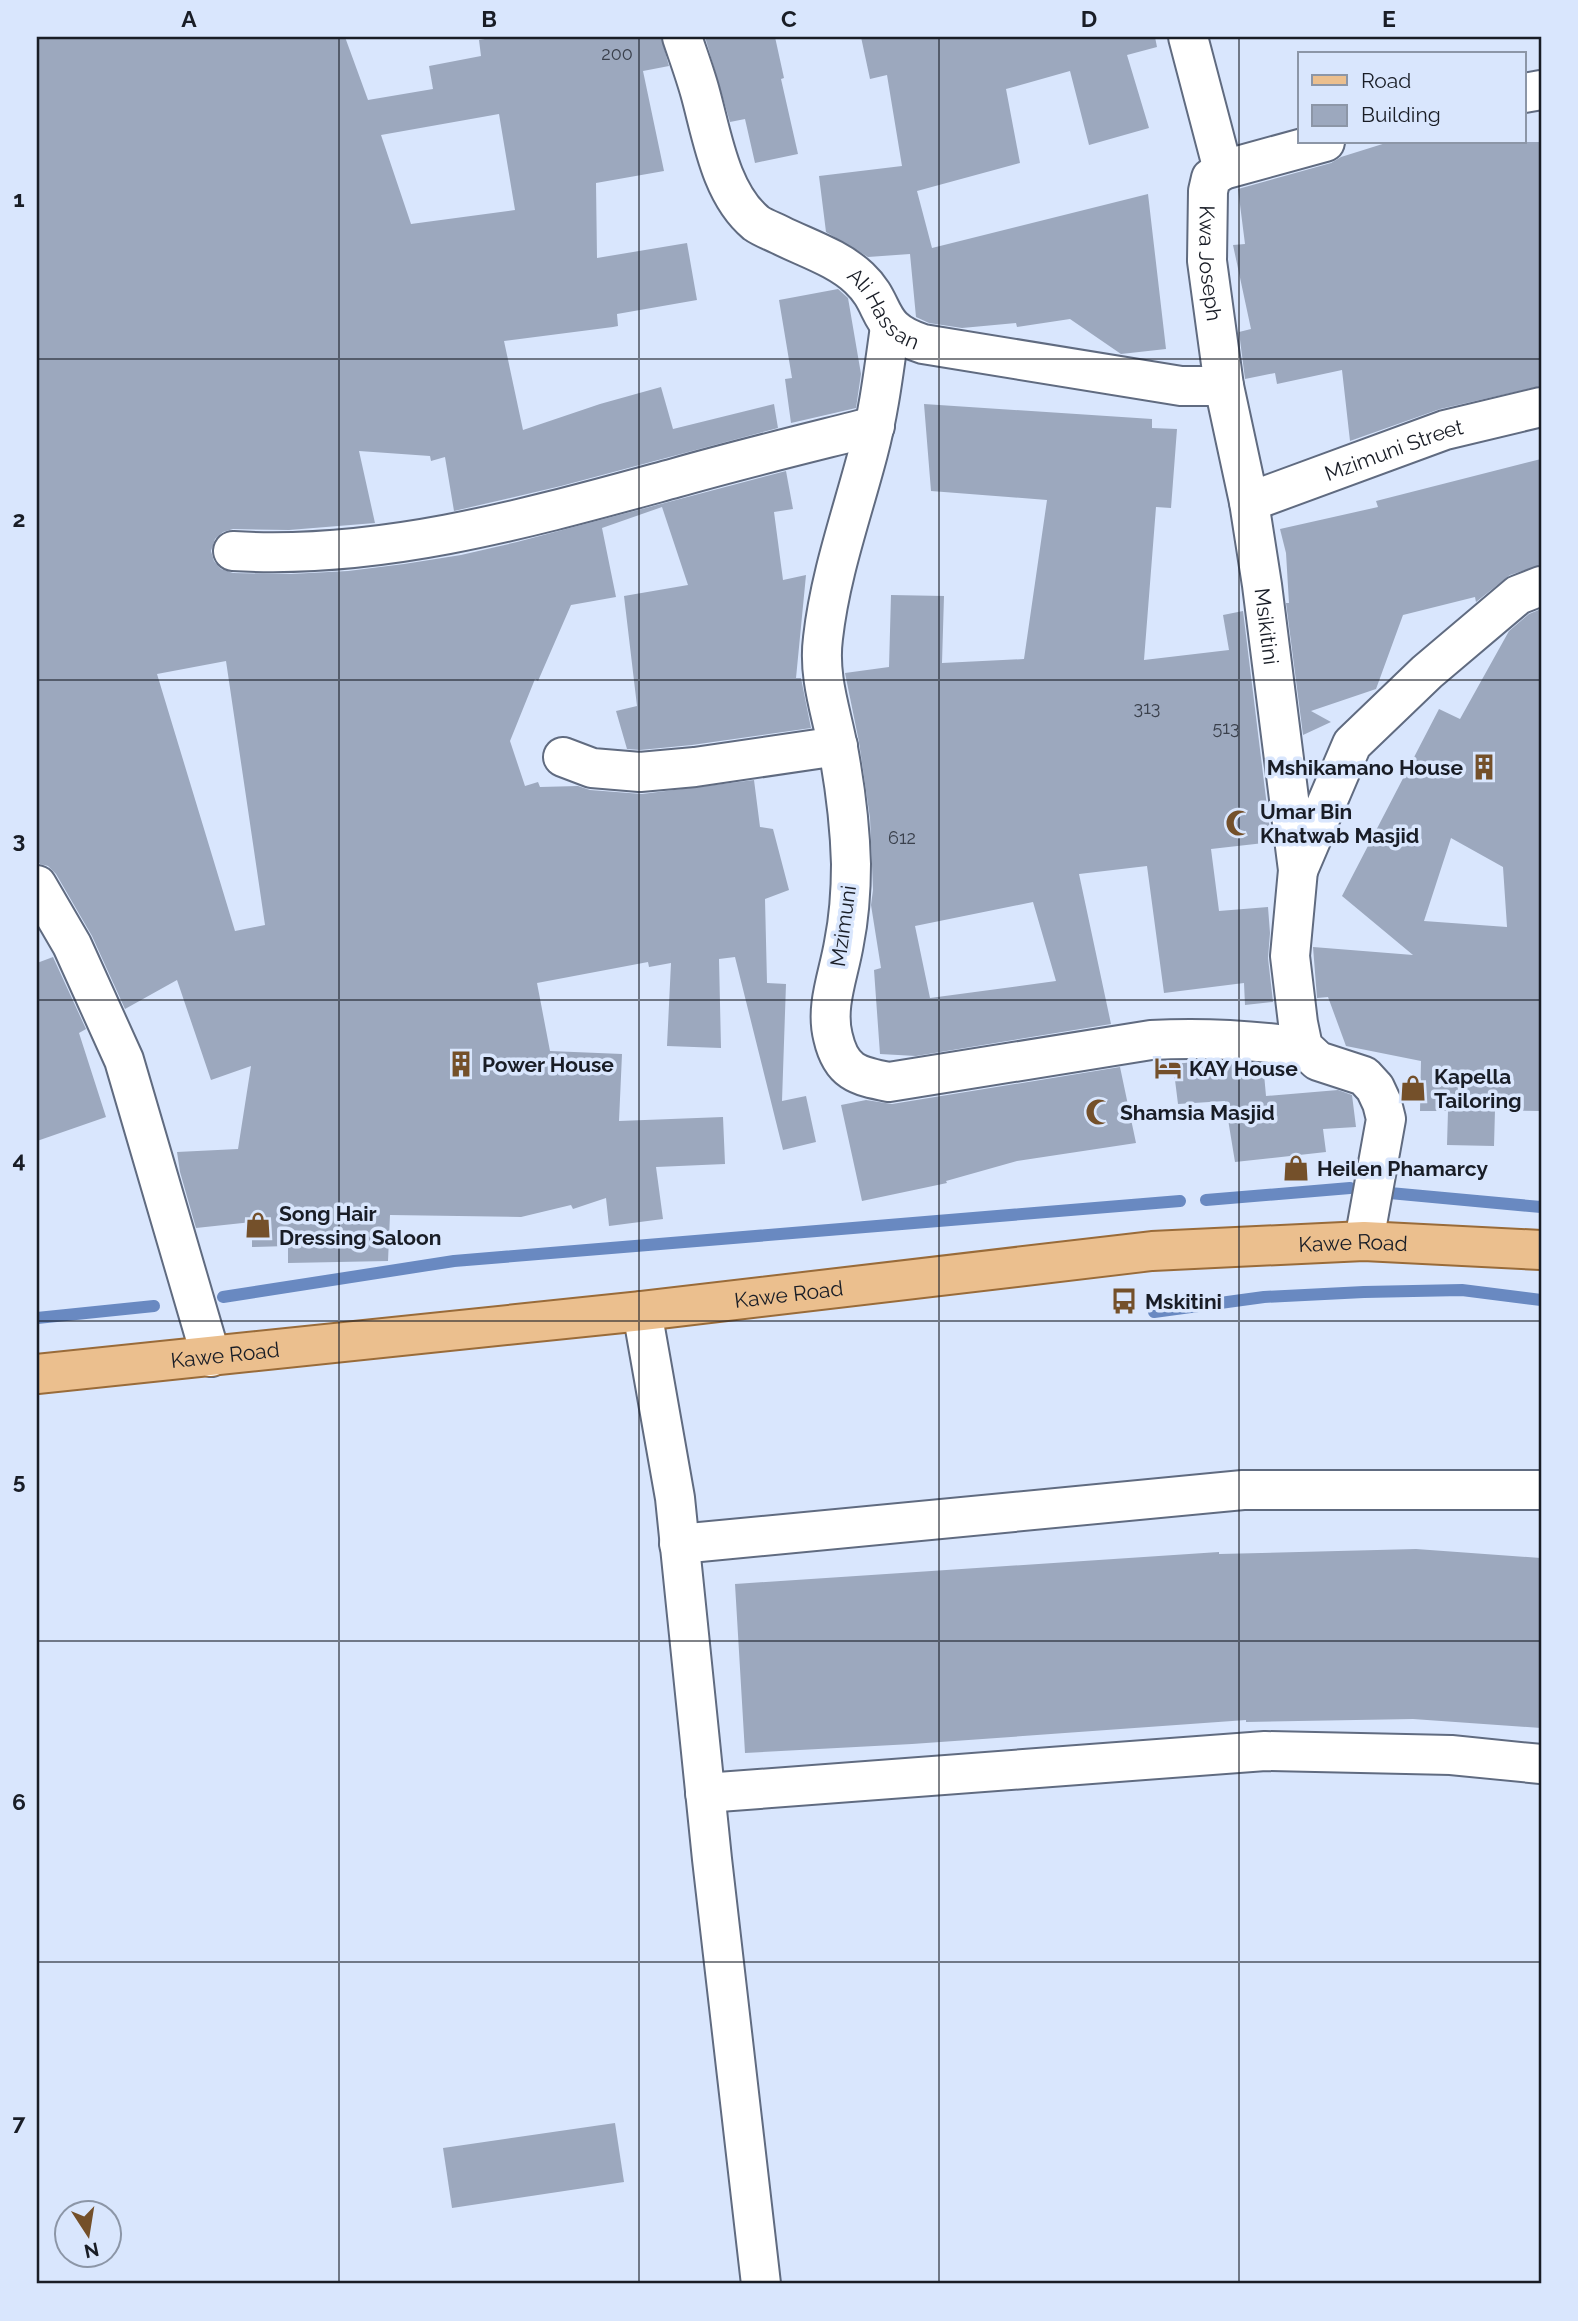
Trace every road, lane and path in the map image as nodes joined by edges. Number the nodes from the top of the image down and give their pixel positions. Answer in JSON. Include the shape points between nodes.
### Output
{"nodes":[{"id":1,"x":682,"y":37,"type":"edge"},
{"id":2,"x":1188,"y":37,"type":"edge"},
{"id":3,"x":1318,"y":144,"type":"edge"},
{"id":4,"x":1223,"y":170,"type":"junction"},
{"id":5,"x":890,"y":327,"type":"junction"},
{"id":6,"x":1224,"y":386,"type":"junction"},
{"id":7,"x":1541,"y":407,"type":"edge"},
{"id":8,"x":875,"y":426,"type":"junction"},
{"id":9,"x":1249,"y":502,"type":"junction"},
{"id":10,"x":233,"y":551,"type":"dead end"},
{"id":11,"x":1541,"y":586,"type":"edge"},
{"id":12,"x":838,"y":746,"type":"junction"},
{"id":13,"x":563,"y":757,"type":"dead end"},
{"id":14,"x":1298,"y":870,"type":"junction"},
{"id":15,"x":37,"y":885,"type":"edge"},
{"id":16,"x":1303,"y":1047,"type":"junction"},
{"id":17,"x":1364,"y":1241,"type":"junction"},
{"id":18,"x":1541,"y":1250,"type":"edge"},
{"id":19,"x":642,"y":1311,"type":"junction"},
{"id":20,"x":211,"y":1357,"type":"junction"},
{"id":21,"x":37,"y":1374,"type":"edge"},
{"id":22,"x":1541,"y":1490,"type":"edge"},
{"id":23,"x":679,"y":1544,"type":"junction"},
{"id":24,"x":1541,"y":1764,"type":"edge"},
{"id":25,"x":705,"y":1793,"type":"junction"},
{"id":26,"x":761,"y":2284,"type":"edge"}],
"edges":[{"from":1,"to":5,"type":"street","name":"Ali Hassan","via":[[735,198],[757,223],[860,279]]},
{"from":2,"to":4,"type":"street"},
{"from":3,"to":4,"type":"street"},
{"from":4,"to":6,"type":"street","name":"Kwa Joseph","via":[[1211,178],[1207,215],[1208,261]]},
{"from":5,"to":6,"type":"street","name":"Ali Hassan","via":[[923,344],[1181,386]]},
{"from":5,"to":8,"type":"street","name":"Mzimuni"},
{"from":6,"to":9,"type":"street","name":"Msikitini"},
{"from":7,"to":9,"type":"street","name":"Mzimuni Street","via":[[1445,430]]},
{"from":8,"to":10,"type":"street","via":[[491,526],[347,549],[284,554]]},
{"from":8,"to":12,"type":"street","name":"Mzimuni","via":[[823,636],[821,663]]},
{"from":9,"to":14,"type":"street","name":"Msikitini"},
{"from":11,"to":14,"type":"street","name":"Msikitini","via":[[1518,595],[1352,744]]},
{"from":12,"to":13,"type":"street","via":[[640,772],[592,768]]},
{"from":12,"to":16,"type":"street","name":"Mzimuni","via":[[851,867],[845,941],[831,1001],[832,1035],[840,1060],[859,1077],[889,1083],[1194,1037]]},
{"from":14,"to":16,"type":"street","name":"Msikitini","via":[[1290,956]]},
{"from":15,"to":20,"type":"street","via":[[72,946],[124,1060]]},
{"from":16,"to":17,"type":"street","via":[[1318,1061],[1364,1076],[1382,1103],[1384,1135]]},
{"from":17,"to":18,"type":"main road","name":"Kawe Road"},
{"from":17,"to":19,"type":"main road","name":"Kawe Road","via":[[1152,1251]]},
{"from":19,"to":20,"type":"main road","name":"Kawe Road"},
{"from":19,"to":23,"type":"street"},
{"from":20,"to":21,"type":"main road","name":"Kawe Road"},
{"from":22,"to":23,"type":"street","via":[[1243,1490]]},
{"from":23,"to":25,"type":"street"},
{"from":24,"to":25,"type":"street","via":[[1451,1755],[1265,1751]]},
{"from":25,"to":26,"type":"street"}]}
